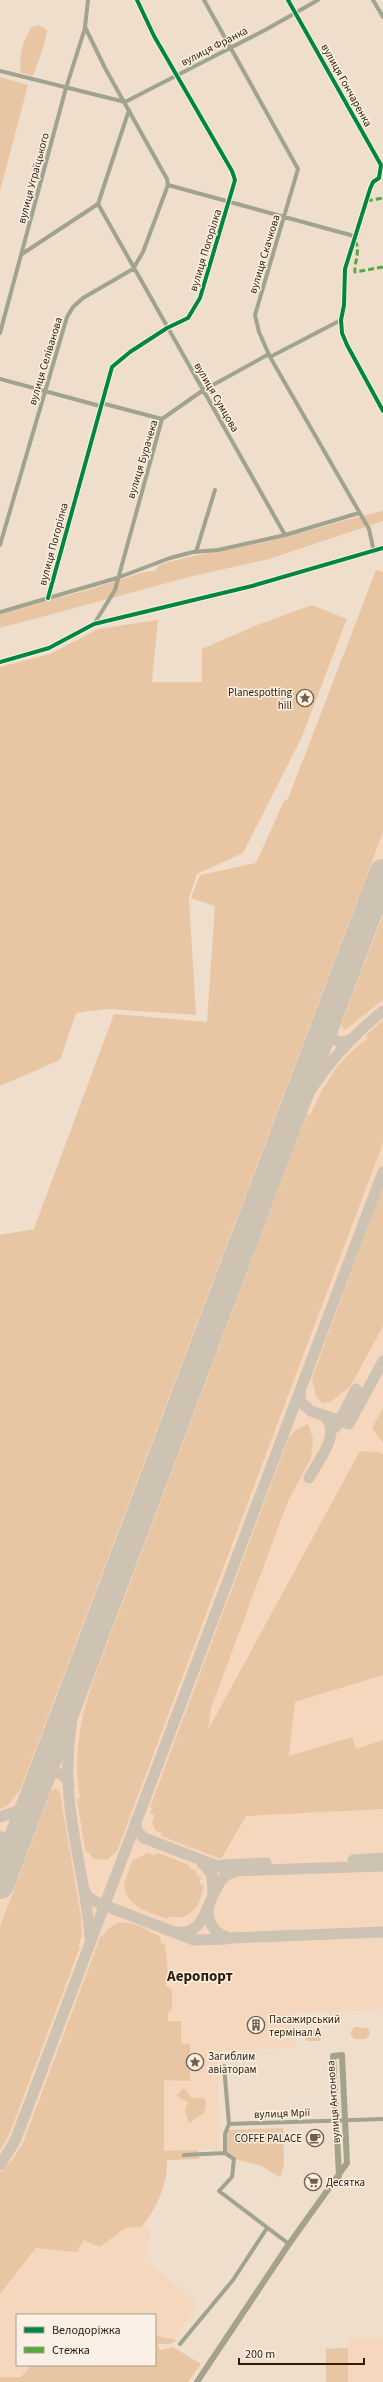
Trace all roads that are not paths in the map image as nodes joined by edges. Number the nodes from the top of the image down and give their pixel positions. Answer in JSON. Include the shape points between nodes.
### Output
{"nodes":[{"id":1,"x":88,"y":0,"type":"edge"},
{"id":2,"x":137,"y":0,"type":"edge"},
{"id":3,"x":204,"y":0,"type":"edge"},
{"id":4,"x":288,"y":0,"type":"edge"},
{"id":5,"x":318,"y":0,"type":"edge"},
{"id":6,"x":373,"y":0,"type":"edge"},
{"id":7,"x":297,"y":12,"type":"junction"},
{"id":8,"x":383,"y":17,"type":"edge"},
{"id":9,"x":85,"y":27,"type":"junction"},
{"id":10,"x":231,"y":48,"type":"junction"},
{"id":11,"x":0,"y":71,"type":"edge"},
{"id":12,"x":178,"y":74,"type":"junction"},
{"id":13,"x":66,"y":88,"type":"junction"},
{"id":14,"x":125,"y":102,"type":"junction"},
{"id":15,"x":129,"y":110,"type":"junction"},
{"id":16,"x":381,"y":178,"type":"edge"},
{"id":17,"x":168,"y":185,"type":"junction"},
{"id":18,"x":229,"y":202,"type":"junction"},
{"id":19,"x":98,"y":204,"type":"junction"},
{"id":20,"x":284,"y":217,"type":"junction"},
{"id":21,"x":354,"y":236,"type":"junction"},
{"id":22,"x":22,"y":254,"type":"junction"},
{"id":23,"x":133,"y":269,"type":"junction"},
{"id":24,"x":341,"y":320,"type":"junction"},
{"id":25,"x":167,"y":328,"type":"junction"},
{"id":26,"x":0,"y":333,"type":"edge"},
{"id":27,"x":270,"y":355,"type":"junction"},
{"id":28,"x":0,"y":379,"type":"edge"},
{"id":29,"x":202,"y":391,"type":"junction"},
{"id":30,"x":44,"y":392,"type":"junction"},
{"id":31,"x":101,"y":404,"type":"junction"},
{"id":32,"x":383,"y":411,"type":"edge"},
{"id":33,"x":162,"y":419,"type":"junction"},
{"id":34,"x":215,"y":490,"type":"dead end"},
{"id":35,"x":359,"y":513,"type":"junction"},
{"id":36,"x":285,"y":535,"type":"junction"},
{"id":37,"x":0,"y":545,"type":"edge"},
{"id":38,"x":383,"y":548,"type":"edge"},
{"id":39,"x":196,"y":552,"type":"junction"},
{"id":40,"x":374,"y":552,"type":"junction"},
{"id":41,"x":117,"y":578,"type":"junction"},
{"id":42,"x":48,"y":598,"type":"junction"},
{"id":43,"x":0,"y":612,"type":"edge"},
{"id":44,"x":94,"y":624,"type":"junction"},
{"id":45,"x":0,"y":662,"type":"edge"},
{"id":46,"x":224,"y":2066,"type":"dead end"},
{"id":47,"x":383,"y":2119,"type":"edge"},
{"id":48,"x":346,"y":2120,"type":"junction"},
{"id":49,"x":337,"y":2121,"type":"junction"},
{"id":50,"x":229,"y":2124,"type":"junction"},
{"id":51,"x":225,"y":2153,"type":"junction"},
{"id":52,"x":184,"y":2155,"type":"dead end"},
{"id":53,"x":339,"y":2176,"type":"junction"},
{"id":54,"x":267,"y":2228,"type":"junction"},
{"id":55,"x":289,"y":2244,"type":"junction"},
{"id":56,"x":180,"y":2344,"type":"dead end"},
{"id":57,"x":197,"y":2382,"type":"edge"}],
"edges":[{"from":1,"to":9,"type":"street"},
{"from":2,"to":12,"type":"street","name":"вулиця Погорілка","via":[[154,36]]},
{"from":3,"to":10,"type":"street","name":"вулиця Скачкова"},
{"from":4,"to":7,"type":"street","name":"вулиця Гончаренка"},
{"from":5,"to":7,"type":"street","name":"вулиця Франка"},
{"from":6,"to":8,"type":"street"},
{"from":7,"to":10,"type":"street","name":"вулиця Франка"},
{"from":7,"to":16,"type":"street","name":"вулиця Гончаренка","via":[[381,165]]},
{"from":9,"to":13,"type":"street","name":"вулиця Уграїцького"},
{"from":9,"to":14,"type":"street"},
{"from":10,"to":12,"type":"street","name":"вулиця Франка"},
{"from":10,"to":20,"type":"street","name":"вулиця Скачкова","via":[[298,170]]},
{"from":11,"to":13,"type":"street"},
{"from":12,"to":14,"type":"street","name":"вулиця Франка"},
{"from":12,"to":18,"type":"street","name":"вулиця Погорілка","via":[[234,175]]},
{"from":13,"to":14,"type":"street"},
{"from":13,"to":22,"type":"street","name":"вулиця Уграїцького"},
{"from":14,"to":15,"type":"street"},
{"from":15,"to":17,"type":"street"},
{"from":15,"to":19,"type":"street"},
{"from":16,"to":21,"type":"street","name":"вулиця Гончаренка","via":[[373,182]]},
{"from":17,"to":18,"type":"street"},
{"from":17,"to":23,"type":"street","name":"вулиця Селіванова","via":[[143,252]]},
{"from":18,"to":20,"type":"street"},
{"from":18,"to":25,"type":"street","name":"вулиця Погорілка","via":[[197,304],[188,318]]},
{"from":19,"to":22,"type":"street"},
{"from":19,"to":23,"type":"street","name":"вулиця Сумцова"},
{"from":20,"to":21,"type":"street"},
{"from":20,"to":27,"type":"street","name":"вулиця Скачкова","via":[[255,315]]},
{"from":21,"to":24,"type":"street","name":"вулиця Гончаренка","via":[[345,269]]},
{"from":22,"to":26,"type":"street","name":"вулиця Уграїцького"},
{"from":23,"to":25,"type":"street","name":"вулиця Сумцова"},
{"from":23,"to":30,"type":"street","name":"вулиця Селіванова","via":[[83,298],[73,307],[67,317]]},
{"from":24,"to":27,"type":"street","name":"вулиця Бурачека"},
{"from":24,"to":32,"type":"street","name":"вулиця Гончаренка","via":[[342,333],[347,345]]},
{"from":25,"to":29,"type":"street","name":"вулиця Сумцова"},
{"from":25,"to":31,"type":"street","name":"вулиця Погорілка","via":[[116,362]]},
{"from":27,"to":29,"type":"street","name":"вулиця Бурачека"},
{"from":27,"to":35,"type":"street","name":"вулиця Скачкова"},
{"from":28,"to":30,"type":"street"},
{"from":29,"to":33,"type":"street","name":"вулиця Бурачека"},
{"from":29,"to":36,"type":"street","name":"вулиця Сумцова"},
{"from":30,"to":31,"type":"street"},
{"from":30,"to":37,"type":"street","name":"вулиця Селіванова"},
{"from":31,"to":33,"type":"street"},
{"from":31,"to":42,"type":"street","name":"вулиця Погорілка"},
{"from":33,"to":41,"type":"street","name":"вулиця Бурачека"},
{"from":34,"to":39,"type":"street"},
{"from":35,"to":36,"type":"street"},
{"from":35,"to":40,"type":"street","name":"вулиця Скачкова","via":[[369,529]]},
{"from":36,"to":39,"type":"street","via":[[218,550]]},
{"from":38,"to":40,"type":"street"},
{"from":39,"to":41,"type":"street","via":[[170,558]]},
{"from":40,"to":44,"type":"street","via":[[252,586]]},
{"from":41,"to":42,"type":"street"},
{"from":41,"to":44,"type":"street","name":"вулиця Бурачека","via":[[115,590]]},
{"from":42,"to":43,"type":"street"},
{"from":44,"to":45,"type":"street","via":[[49,648]]},
{"from":46,"to":50,"type":"street"},
{"from":47,"to":48,"type":"street","name":"вулиця Мрії"},
{"from":48,"to":49,"type":"street","name":"вулиця Мрії"},
{"from":48,"to":49,"type":"main road","name":"вулиця Антонова","via":[[342,2055],[333,2056]]},
{"from":48,"to":53,"type":"main road","name":"вулиця Антонова","via":[[347,2164]]},
{"from":49,"to":50,"type":"street","name":"вулиця Мрії"},
{"from":49,"to":53,"type":"main road","name":"вулиця Антонова"},
{"from":50,"to":51,"type":"street","via":[[225,2134]]},
{"from":51,"to":52,"type":"street"},
{"from":51,"to":54,"type":"street","via":[[234,2159],[232,2177],[219,2191]]},
{"from":53,"to":55,"type":"main road","name":"вулиця Антонова"},
{"from":54,"to":55,"type":"street"},
{"from":54,"to":56,"type":"street","via":[[233,2280]]},
{"from":55,"to":57,"type":"main road","name":"вулиця Антонова"}]}
